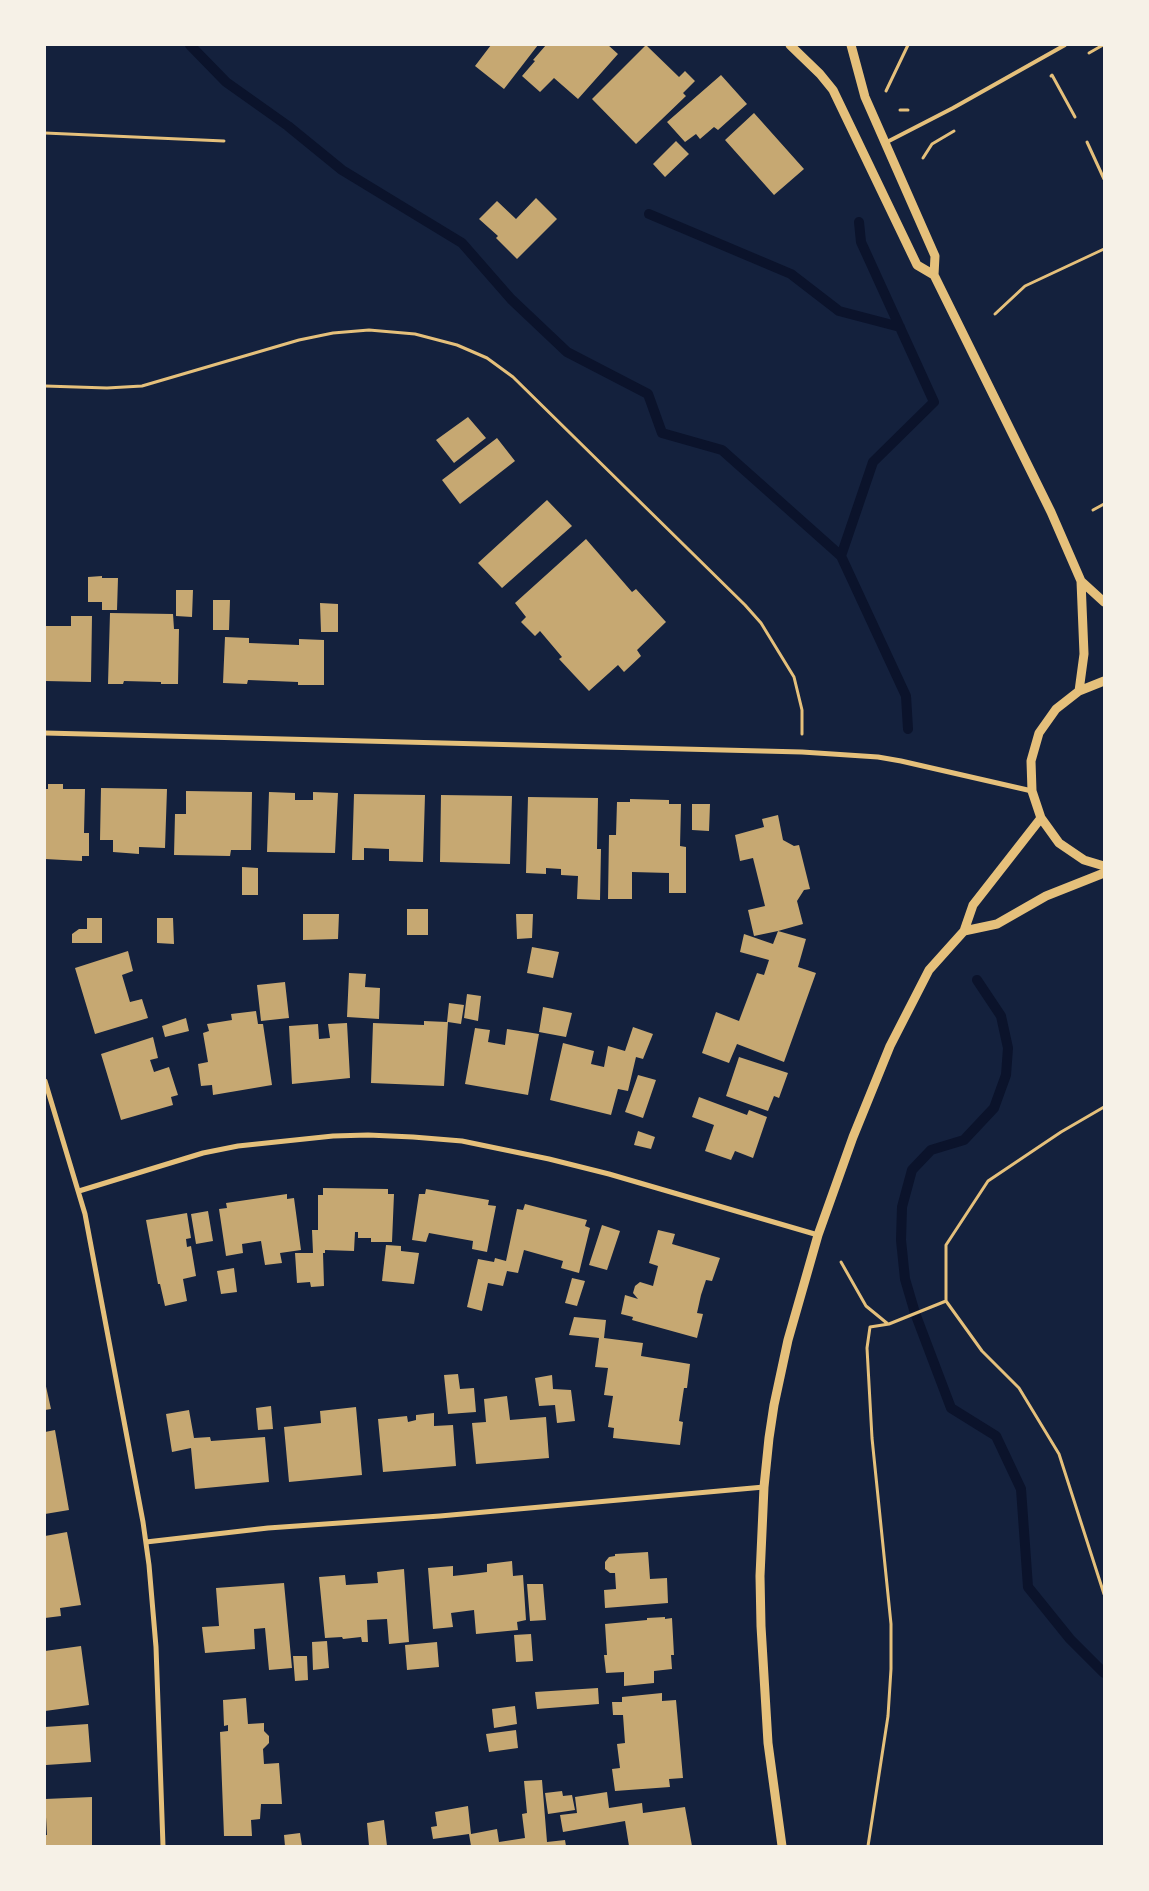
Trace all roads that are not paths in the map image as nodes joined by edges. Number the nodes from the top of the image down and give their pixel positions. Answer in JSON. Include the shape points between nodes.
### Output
{"nodes":[{"id":1,"x":790,"y":45,"type":"edge"},
{"id":2,"x":851,"y":45,"type":"edge"},
{"id":3,"x":1065,"y":45,"type":"edge"},
{"id":4,"x":885,"y":143,"type":"junction"},
{"id":5,"x":934,"y":275,"type":"junction"},
{"id":6,"x":1081,"y":581,"type":"junction"},
{"id":7,"x":1104,"y":602,"type":"edge"},
{"id":8,"x":1104,"y":681,"type":"edge"},
{"id":9,"x":1079,"y":691,"type":"junction"},
{"id":10,"x":45,"y":733,"type":"edge"},
{"id":11,"x":1032,"y":790,"type":"junction"},
{"id":12,"x":1041,"y":818,"type":"junction"},
{"id":13,"x":1104,"y":866,"type":"edge"},
{"id":14,"x":1104,"y":872,"type":"edge"},
{"id":15,"x":964,"y":931,"type":"junction"},
{"id":16,"x":45,"y":1081,"type":"edge"},
{"id":17,"x":79,"y":1191,"type":"junction"},
{"id":18,"x":818,"y":1235,"type":"junction"},
{"id":19,"x":764,"y":1487,"type":"junction"},
{"id":20,"x":146,"y":1542,"type":"junction"},
{"id":21,"x":163,"y":1846,"type":"edge"},
{"id":22,"x":782,"y":1846,"type":"edge"}],
"edges":[{"from":1,"to":5,"type":"street","via":[[833,90],[918,265]]},
{"from":2,"to":4,"type":"street","via":[[865,97]]},
{"from":3,"to":4,"type":"lane"},
{"from":4,"to":5,"type":"street","via":[[935,256]]},
{"from":5,"to":6,"type":"street","via":[[1051,512]]},
{"from":6,"to":7,"type":"street"},
{"from":6,"to":9,"type":"street","via":[[1084,654]]},
{"from":8,"to":9,"type":"street"},
{"from":9,"to":11,"type":"street","via":[[1056,709],[1039,733],[1031,761]]},
{"from":10,"to":11,"type":"street","via":[[802,752],[878,757]]},
{"from":11,"to":12,"type":"street"},
{"from":12,"to":13,"type":"street","via":[[1059,842],[1084,860]]},
{"from":12,"to":15,"type":"street","via":[[973,905]]},
{"from":14,"to":15,"type":"street","via":[[1046,896],[997,924]]},
{"from":15,"to":18,"type":"street","via":[[929,970],[890,1046]]},
{"from":16,"to":17,"type":"street"},
{"from":17,"to":18,"type":"street","via":[[203,1153],[238,1146],[368,1134],[462,1141],[549,1159]]},
{"from":17,"to":20,"type":"street"},
{"from":18,"to":19,"type":"street","via":[[780,1375]]},
{"from":19,"to":20,"type":"street","via":[[268,1528]]},
{"from":19,"to":22,"type":"street","via":[[761,1626],[768,1743]]},
{"from":20,"to":21,"type":"street","via":[[156,1647]]}]}
